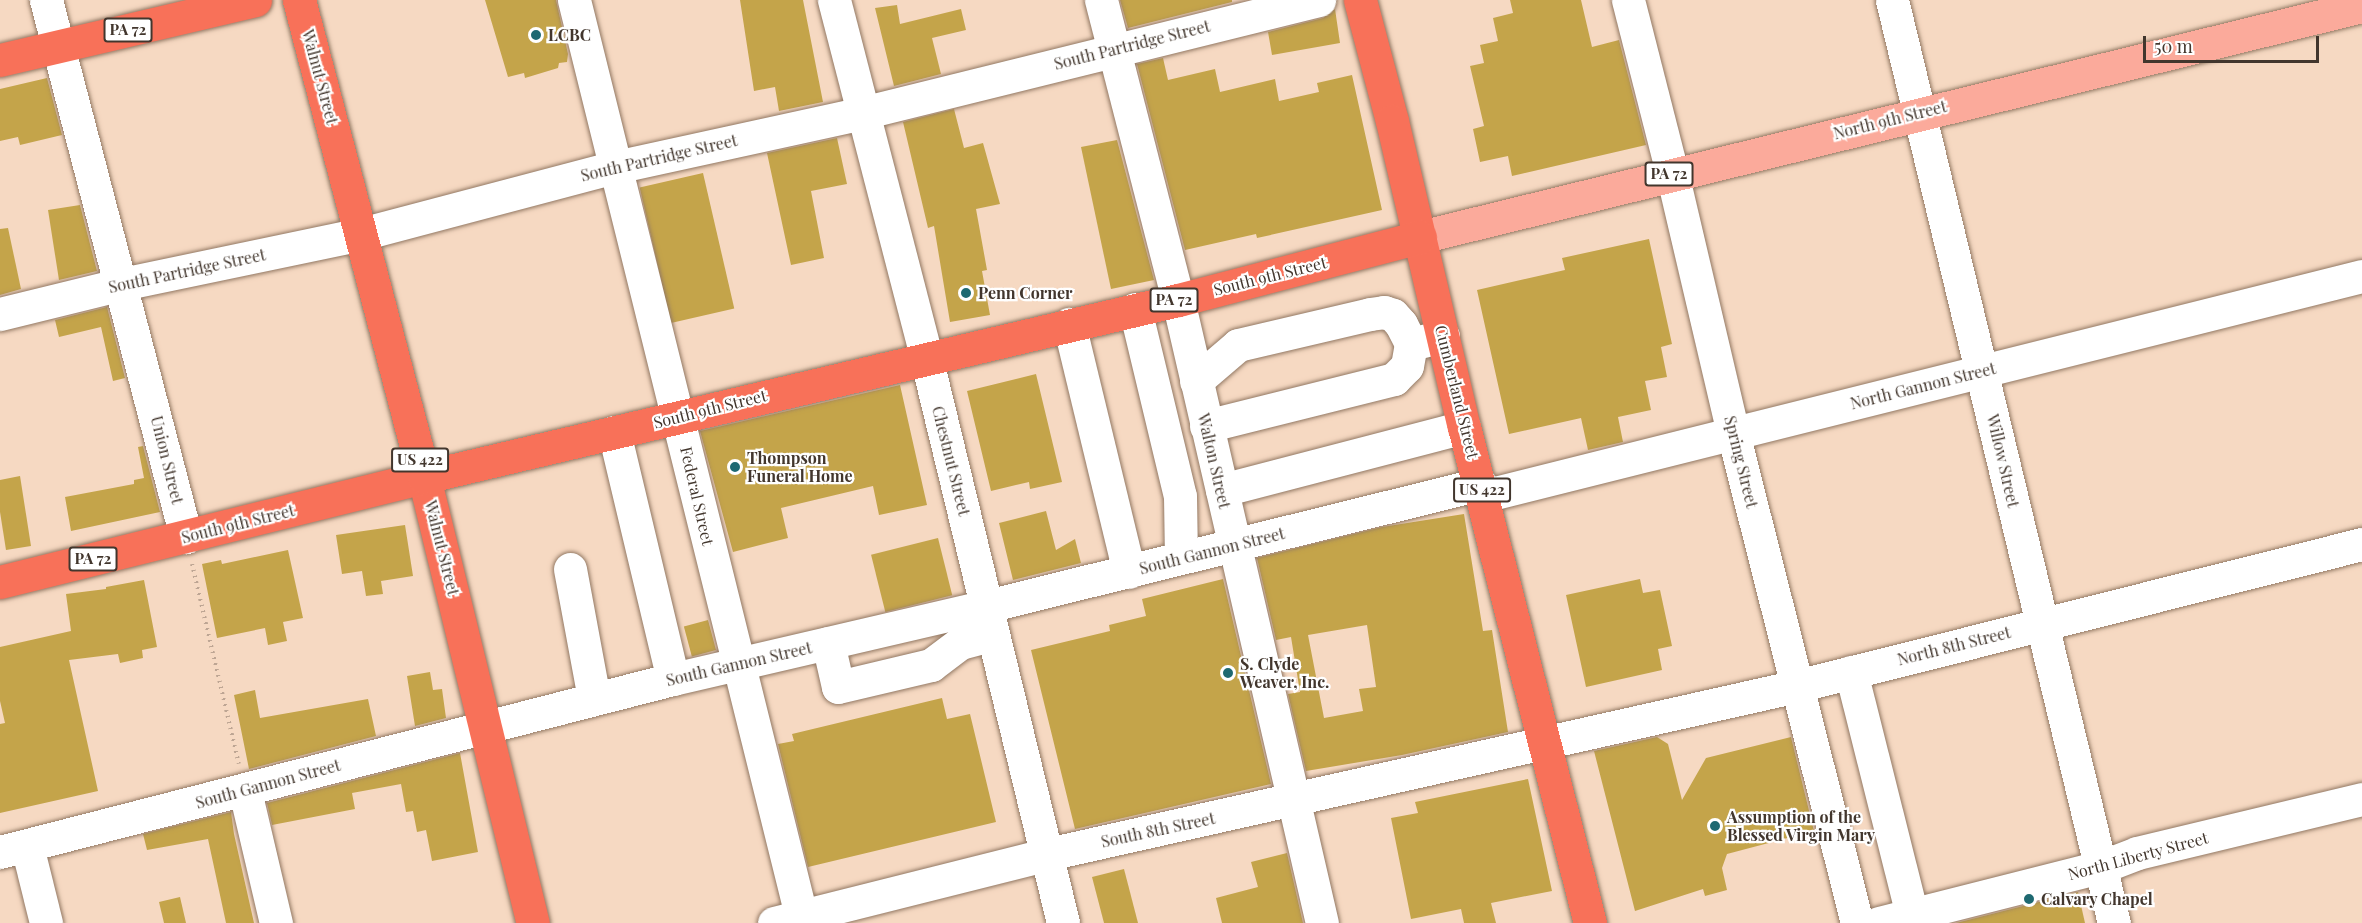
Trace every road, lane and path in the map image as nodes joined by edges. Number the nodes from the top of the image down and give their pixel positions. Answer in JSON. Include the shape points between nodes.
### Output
{"nodes":[{"id":1,"x":46,"y":0,"type":"edge"},
{"id":2,"x":255,"y":0,"type":"edge"},
{"id":3,"x":299,"y":0,"type":"edge"},
{"id":4,"x":574,"y":0,"type":"edge"},
{"id":5,"x":834,"y":0,"type":"edge"},
{"id":6,"x":1101,"y":0,"type":"edge"},
{"id":7,"x":1319,"y":0,"type":"edge"},
{"id":8,"x":1360,"y":0,"type":"edge"},
{"id":9,"x":1628,"y":0,"type":"edge"},
{"id":10,"x":1892,"y":0,"type":"edge"},
{"id":11,"x":2362,"y":6,"type":"edge"},
{"id":12,"x":59,"y":47,"type":"junction"},
{"id":13,"x":1113,"y":49,"type":"junction"},
{"id":14,"x":0,"y":60,"type":"edge"},
{"id":15,"x":862,"y":113,"type":"junction"},
{"id":16,"x":1920,"y":113,"type":"junction"},
{"id":17,"x":615,"y":167,"type":"junction"},
{"id":18,"x":1672,"y":173,"type":"junction"},
{"id":19,"x":361,"y":234,"type":"junction"},
{"id":20,"x":1420,"y":237,"type":"junction"},
{"id":21,"x":2362,"y":276,"type":"edge"},
{"id":22,"x":122,"y":284,"type":"junction"},
{"id":23,"x":1178,"y":300,"type":"junction"},
{"id":24,"x":1135,"y":309,"type":"junction"},
{"id":25,"x":0,"y":314,"type":"edge"},
{"id":26,"x":1069,"y":324,"type":"junction"},
{"id":27,"x":1443,"y":336,"type":"junction"},
{"id":28,"x":1411,"y":344,"type":"junction"},
{"id":29,"x":926,"y":357,"type":"junction"},
{"id":30,"x":1982,"y":371,"type":"junction"},
{"id":31,"x":1196,"y":381,"type":"junction"},
{"id":32,"x":678,"y":416,"type":"junction"},
{"id":33,"x":1206,"y":426,"type":"junction"},
{"id":34,"x":1464,"y":428,"type":"junction"},
{"id":35,"x":614,"y":432,"type":"junction"},
{"id":36,"x":1733,"y":433,"type":"junction"},
{"id":37,"x":424,"y":477,"type":"junction"},
{"id":38,"x":1222,"y":490,"type":"junction"},
{"id":39,"x":1482,"y":490,"type":"junction"},
{"id":40,"x":186,"y":537,"type":"junction"},
{"id":41,"x":1234,"y":544,"type":"junction"},
{"id":42,"x":2362,"y":544,"type":"edge"},
{"id":43,"x":1181,"y":557,"type":"junction"},
{"id":44,"x":570,"y":569,"type":"dead end"},
{"id":45,"x":1129,"y":572,"type":"junction"},
{"id":46,"x":0,"y":582,"type":"edge"},
{"id":47,"x":990,"y":620,"type":"junction"},
{"id":48,"x":2042,"y":624,"type":"junction"},
{"id":49,"x":828,"y":643,"type":"junction"},
{"id":50,"x":738,"y":663,"type":"junction"},
{"id":51,"x":1851,"y":672,"type":"junction"},
{"id":52,"x":673,"y":679,"type":"junction"},
{"id":53,"x":1797,"y":686,"type":"junction"},
{"id":54,"x":594,"y":699,"type":"junction"},
{"id":55,"x":485,"y":726,"type":"junction"},
{"id":56,"x":1544,"y":743,"type":"junction"},
{"id":57,"x":245,"y":791,"type":"junction"},
{"id":58,"x":2362,"y":799,"type":"edge"},
{"id":59,"x":1292,"y":801,"type":"junction"},
{"id":60,"x":14,"y":849,"type":"edge"},
{"id":61,"x":1048,"y":854,"type":"junction"},
{"id":62,"x":2101,"y":867,"type":"junction"},
{"id":63,"x":1912,"y":915,"type":"junction"},
{"id":64,"x":793,"y":921,"type":"edge"},
{"id":65,"x":46,"y":923,"type":"edge"},
{"id":66,"x":276,"y":923,"type":"edge"},
{"id":67,"x":533,"y":923,"type":"edge"},
{"id":68,"x":1063,"y":923,"type":"edge"},
{"id":69,"x":1322,"y":923,"type":"edge"},
{"id":70,"x":1590,"y":923,"type":"edge"},
{"id":71,"x":1857,"y":923,"type":"edge"},
{"id":72,"x":1879,"y":923,"type":"edge"},
{"id":73,"x":2114,"y":923,"type":"edge"}],
"edges":[{"from":1,"to":12,"type":"street","name":"Union Street"},
{"from":2,"to":12,"type":"highway","number":"PA 72"},
{"from":3,"to":19,"type":"highway","name":"Walnut Street","number":"US 422"},
{"from":4,"to":17,"type":"street","name":"Federal Street"},
{"from":5,"to":15,"type":"street","name":"Chestnut Street"},
{"from":6,"to":13,"type":"street","name":"Walton Street"},
{"from":7,"to":13,"type":"street","name":"South Partridge Street"},
{"from":8,"to":20,"type":"highway","name":"Cumberland Street","number":"US 422"},
{"from":9,"to":18,"type":"street","name":"Spring Street"},
{"from":10,"to":16,"type":"street","name":"Willow Street"},
{"from":11,"to":16,"type":"main road","name":"North 9th Street","number":"PA 72"},
{"from":12,"to":14,"type":"highway","number":"PA 72"},
{"from":12,"to":22,"type":"street","name":"Union Street"},
{"from":13,"to":15,"type":"street","name":"South Partridge Street"},
{"from":13,"to":23,"type":"street","name":"Walton Street"},
{"from":15,"to":17,"type":"street","name":"South Partridge Street"},
{"from":15,"to":29,"type":"street","name":"Chestnut Street"},
{"from":16,"to":18,"type":"main road","name":"North 9th Street","number":"PA 72"},
{"from":16,"to":30,"type":"street","name":"Willow Street"},
{"from":17,"to":19,"type":"street","name":"South Partridge Street"},
{"from":17,"to":32,"type":"street","name":"Federal Street"},
{"from":18,"to":20,"type":"main road","name":"North 9th Street","number":"PA 72"},
{"from":18,"to":36,"type":"street","name":"Spring Street"},
{"from":19,"to":22,"type":"street","name":"South Partridge Street"},
{"from":19,"to":37,"type":"highway","name":"Walnut Street","number":"US 422"},
{"from":20,"to":23,"type":"highway","name":"South 9th Street","number":"PA 72"},
{"from":20,"to":27,"type":"highway","name":"Cumberland Street","number":"US 422"},
{"from":21,"to":30,"type":"street","name":"North Gannon Street"},
{"from":22,"to":25,"type":"street","name":"South Partridge Street"},
{"from":22,"to":40,"type":"street","name":"Union Street"},
{"from":23,"to":24,"type":"highway","name":"South 9th Street","number":"PA 72"},
{"from":23,"to":31,"type":"street","name":"Walton Street"},
{"from":24,"to":26,"type":"highway","name":"South 9th Street","number":"PA 72"},
{"from":24,"to":43,"type":"street","via":[[1180,496]]},
{"from":26,"to":29,"type":"highway","name":"South 9th Street","number":"PA 72"},
{"from":26,"to":45,"type":"street"},
{"from":27,"to":28,"type":"street"},
{"from":27,"to":34,"type":"highway","name":"Cumberland Street","number":"US 422"},
{"from":28,"to":31,"type":"street","via":[[1393,315],[1370,314],[1238,345]]},
{"from":28,"to":33,"type":"street","via":[[1407,366],[1394,379]]},
{"from":29,"to":32,"type":"highway","name":"South 9th Street","number":"PA 72"},
{"from":29,"to":47,"type":"street","name":"Chestnut Street"},
{"from":30,"to":36,"type":"street","name":"North Gannon Street"},
{"from":30,"to":48,"type":"street","name":"Willow Street"},
{"from":31,"to":33,"type":"street","name":"Walton Street"},
{"from":32,"to":35,"type":"highway","name":"South 9th Street","number":"PA 72"},
{"from":32,"to":50,"type":"street","name":"Federal Street"},
{"from":33,"to":38,"type":"street","name":"Walton Street"},
{"from":34,"to":38,"type":"street"},
{"from":34,"to":39,"type":"highway","name":"Cumberland Street","number":"US 422"},
{"from":35,"to":37,"type":"highway","name":"South 9th Street","number":"PA 72"},
{"from":35,"to":52,"type":"street"},
{"from":36,"to":39,"type":"street","name":"North Gannon Street"},
{"from":36,"to":53,"type":"street","name":"Spring Street"},
{"from":37,"to":40,"type":"highway","name":"South 9th Street","number":"PA 72"},
{"from":37,"to":55,"type":"highway","name":"Walnut Street","number":"US 422"},
{"from":38,"to":41,"type":"street","name":"Walton Street"},
{"from":39,"to":41,"type":"street","name":"South Gannon Street"},
{"from":39,"to":56,"type":"highway","name":"Cumberland Street","number":"US 422"},
{"from":40,"to":46,"type":"highway","name":"South 9th Street","number":"PA 72"},
{"from":40,"to":57,"type":"path"},
{"from":41,"to":43,"type":"street","name":"South Gannon Street"},
{"from":41,"to":59,"type":"street","name":"Walton Street"},
{"from":42,"to":48,"type":"street","name":"North 8th Street"},
{"from":43,"to":45,"type":"street","name":"South Gannon Street"},
{"from":44,"to":54,"type":"street"},
{"from":45,"to":47,"type":"street","name":"South Gannon Street"},
{"from":47,"to":49,"type":"street","name":"South Gannon Street"},
{"from":47,"to":49,"type":"street","via":[[931,664],[838,687]]},
{"from":47,"to":61,"type":"street","name":"Chestnut Street"},
{"from":48,"to":51,"type":"street","name":"North 8th Street"},
{"from":48,"to":62,"type":"street","name":"Willow Street"},
{"from":49,"to":50,"type":"street","name":"South Gannon Street"},
{"from":50,"to":52,"type":"street","name":"South Gannon Street"},
{"from":50,"to":64,"type":"street","name":"Federal Street"},
{"from":51,"to":53,"type":"street","name":"North 8th Street"},
{"from":51,"to":63,"type":"street"},
{"from":52,"to":54,"type":"street","name":"South Gannon Street"},
{"from":53,"to":56,"type":"street","name":"North 8th Street"},
{"from":53,"to":71,"type":"street","name":"Spring Street"},
{"from":54,"to":55,"type":"street","name":"South Gannon Street"},
{"from":55,"to":57,"type":"street","name":"South Gannon Street"},
{"from":55,"to":67,"type":"highway","name":"Walnut Street","number":"US 422"},
{"from":56,"to":59,"type":"street","name":"South 8th Street"},
{"from":56,"to":70,"type":"highway","name":"Cumberland Street","number":"US 422"},
{"from":57,"to":60,"type":"street","name":"South Gannon Street"},
{"from":57,"to":66,"type":"street"},
{"from":58,"to":62,"type":"street","name":"North Liberty Street","via":[[2138,854]]},
{"from":59,"to":61,"type":"street","name":"South 8th Street"},
{"from":59,"to":69,"type":"street","name":"Walton Street"},
{"from":60,"to":65,"type":"street"},
{"from":61,"to":64,"type":"street","name":"South 8th Street"},
{"from":61,"to":68,"type":"street","name":"Chestnut Street"},
{"from":62,"to":63,"type":"street","name":"North Liberty Street"},
{"from":62,"to":73,"type":"street","name":"Willow Street"},
{"from":63,"to":72,"type":"street","name":"North Liberty Street"}]}
